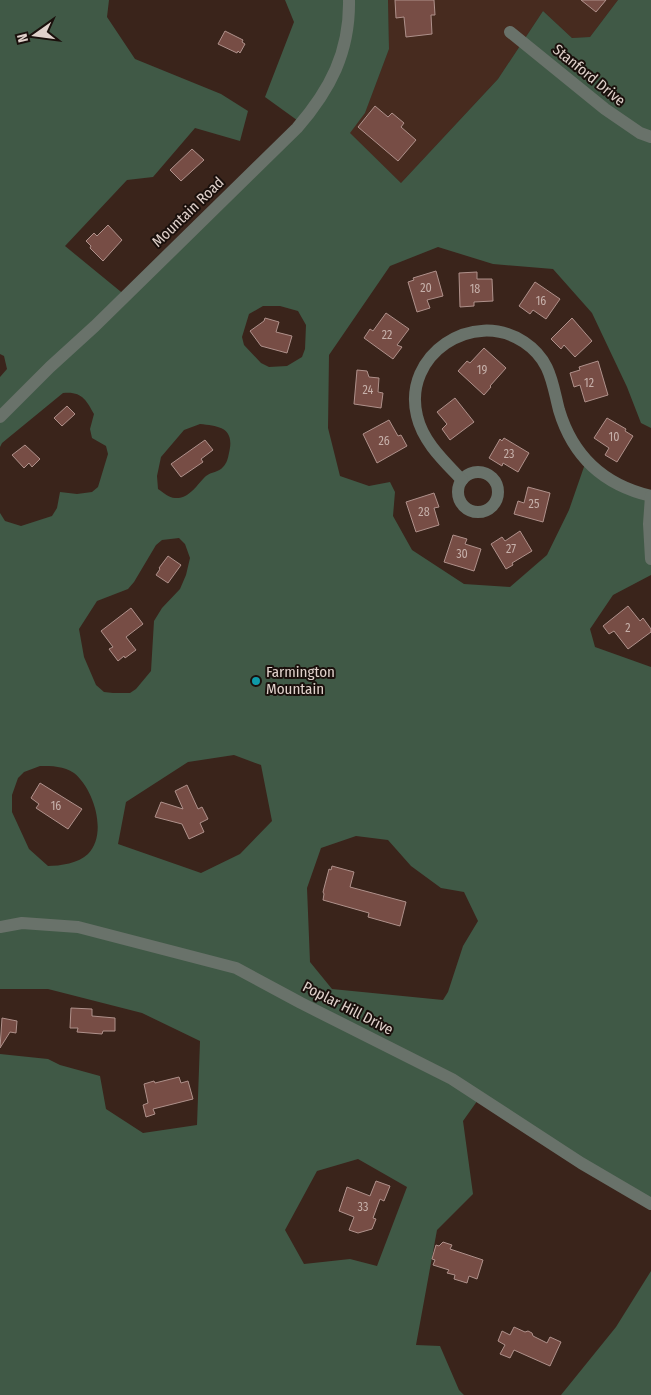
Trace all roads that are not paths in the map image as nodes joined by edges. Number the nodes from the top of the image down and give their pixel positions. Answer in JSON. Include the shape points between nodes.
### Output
{"nodes":[{"id":1,"x":349,"y":0,"type":"edge"},
{"id":2,"x":510,"y":32,"type":"dead end"},
{"id":3,"x":651,"y":137,"type":"edge"},
{"id":4,"x":0,"y":417,"type":"edge"},
{"id":5,"x":462,"y":480,"type":"dead end"},
{"id":6,"x":651,"y":496,"type":"edge"},
{"id":7,"x":651,"y":559,"type":"edge"},
{"id":8,"x":0,"y":927,"type":"edge"},
{"id":9,"x":651,"y":1204,"type":"edge"}],
"edges":[{"from":1,"to":4,"type":"street","name":"Mountain Road","via":[[340,62],[316,107]]},
{"from":2,"to":3,"type":"street","name":"Stanford Drive","via":[[605,110]]},
{"from":5,"to":6,"type":"street","via":[[424,435],[416,414],[418,380],[428,360],[445,343],[467,333],[491,330],[524,342],[542,358],[552,380],[565,428],[586,461],[616,484]]},
{"from":6,"to":7,"type":"street"},
{"from":8,"to":9,"type":"street","name":"Poplar Hill Drive","via":[[22,922],[78,927],[236,968],[452,1078],[581,1163]]}]}
